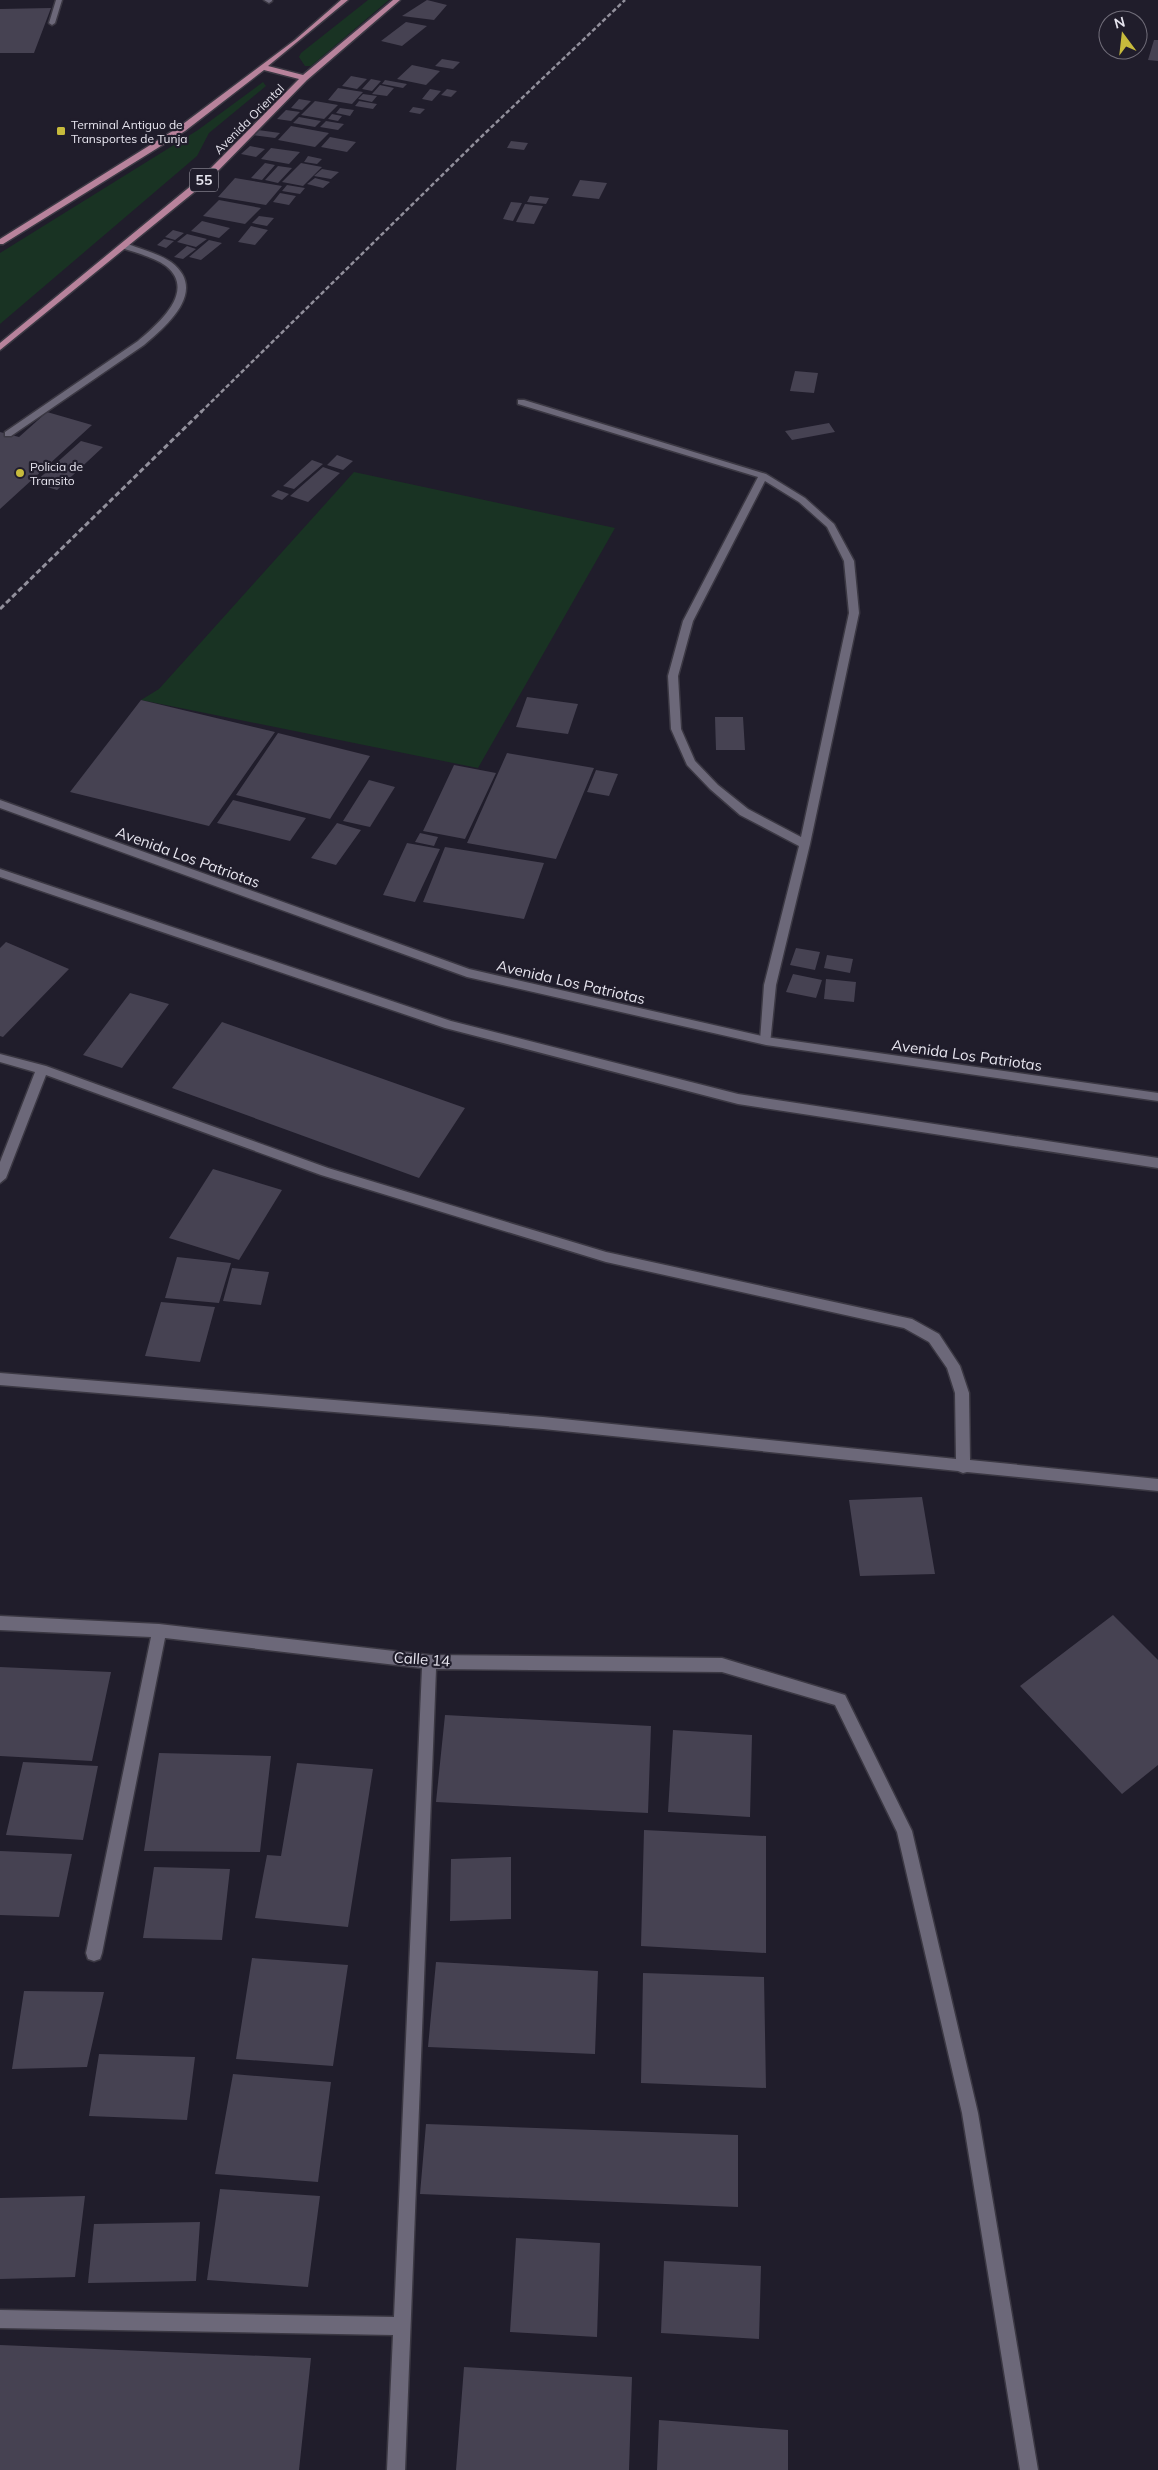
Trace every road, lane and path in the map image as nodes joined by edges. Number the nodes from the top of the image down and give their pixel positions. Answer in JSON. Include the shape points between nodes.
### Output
{"nodes":[{"id":1,"x":59,"y":0,"type":"edge"},
{"id":2,"x":345,"y":0,"type":"edge"},
{"id":3,"x":397,"y":0,"type":"edge"},
{"id":4,"x":52,"y":23,"type":"dead end"},
{"id":5,"x":263,"y":67,"type":"junction"},
{"id":6,"x":304,"y":78,"type":"junction"},
{"id":7,"x":0,"y":242,"type":"edge"},
{"id":8,"x":126,"y":246,"type":"junction"},
{"id":9,"x":0,"y":347,"type":"edge"},
{"id":10,"x":521,"y":402,"type":"dead end"},
{"id":11,"x":8,"y":434,"type":"dead end"},
{"id":12,"x":763,"y":476,"type":"junction"},
{"id":13,"x":0,"y":804,"type":"edge"},
{"id":14,"x":805,"y":844,"type":"junction"},
{"id":15,"x":0,"y":873,"type":"edge"},
{"id":16,"x":766,"y":1041,"type":"junction"},
{"id":17,"x":0,"y":1058,"type":"edge"},
{"id":18,"x":42,"y":1069,"type":"junction"},
{"id":19,"x":1158,"y":1097,"type":"edge"},
{"id":20,"x":1158,"y":1163,"type":"edge"},
{"id":21,"x":0,"y":1178,"type":"edge"},
{"id":22,"x":0,"y":1379,"type":"edge"},
{"id":23,"x":963,"y":1467,"type":"junction"},
{"id":24,"x":1158,"y":1485,"type":"edge"},
{"id":25,"x":0,"y":1623,"type":"edge"},
{"id":26,"x":159,"y":1631,"type":"junction"},
{"id":27,"x":429,"y":1662,"type":"junction"},
{"id":28,"x":94,"y":1953,"type":"dead end"},
{"id":29,"x":0,"y":2319,"type":"edge"},
{"id":30,"x":401,"y":2326,"type":"junction"},
{"id":31,"x":396,"y":2470,"type":"edge"},
{"id":32,"x":1029,"y":2470,"type":"edge"}],
"edges":[{"from":1,"to":4,"type":"street"},
{"from":2,"to":5,"type":"main road","name":"Avenida Oriental"},
{"from":3,"to":6,"type":"main road","name":"Avenida Oriental","number":"55"},
{"from":5,"to":6,"type":"main road"},
{"from":5,"to":7,"type":"main road","name":"Avenida Oriental","via":[[182,129]]},
{"from":6,"to":8,"type":"main road","name":"Avenida Oriental","number":"55","via":[[206,178]]},
{"from":8,"to":9,"type":"main road","name":"Avenida Oriental","number":"55"},
{"from":8,"to":11,"type":"street","via":[[174,269],[184,282],[179,302],[159,328],[141,343]]},
{"from":10,"to":12,"type":"street"},
{"from":12,"to":14,"type":"street","via":[[802,500],[831,526],[849,561],[854,613]]},
{"from":12,"to":14,"type":"street","via":[[688,621],[673,676],[676,729],[691,763],[714,787],[744,812]]},
{"from":13,"to":16,"type":"street","name":"Avenida Los Patriotas","via":[[467,973]]},
{"from":14,"to":16,"type":"street","via":[[770,984]]},
{"from":15,"to":20,"type":"street","via":[[449,1025],[738,1100]]},
{"from":16,"to":19,"type":"street","name":"Avenida Los Patriotas"},
{"from":17,"to":18,"type":"street"},
{"from":18,"to":21,"type":"street"},
{"from":18,"to":23,"type":"street","via":[[325,1172],[606,1257],[907,1323],[934,1338],[953,1366],[962,1393]]},
{"from":22,"to":23,"type":"street","via":[[542,1423]]},
{"from":23,"to":24,"type":"street"},
{"from":25,"to":26,"type":"street","name":"Calle 14"},
{"from":26,"to":27,"type":"street","name":"Calle 14"},
{"from":26,"to":28,"type":"street"},
{"from":27,"to":30,"type":"street"},
{"from":27,"to":32,"type":"street","name":"Calle 14","via":[[722,1665],[840,1700],[904,1832],[970,2113]]},
{"from":29,"to":30,"type":"street"},
{"from":30,"to":31,"type":"street"}]}
